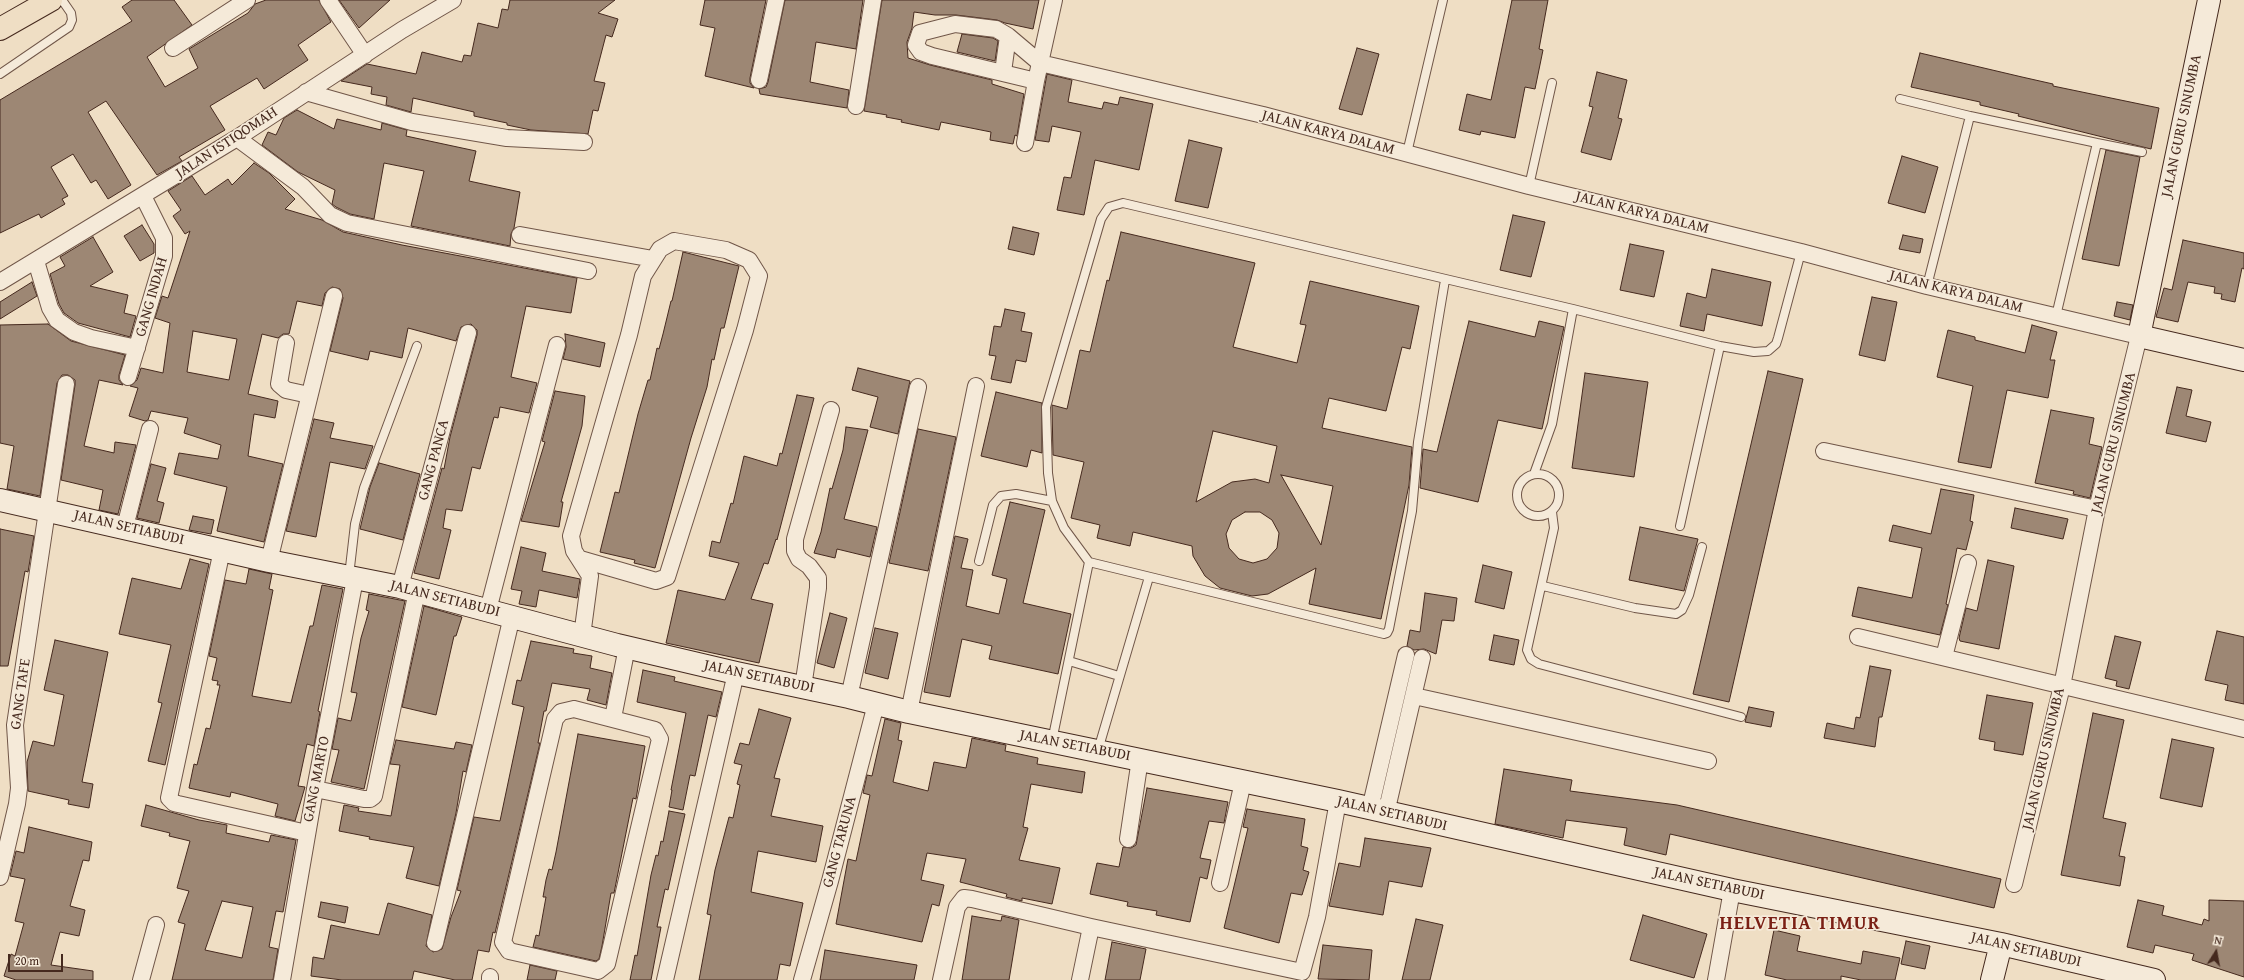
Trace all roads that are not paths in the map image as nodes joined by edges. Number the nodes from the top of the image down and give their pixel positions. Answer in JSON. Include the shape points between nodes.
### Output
{"nodes":[{"id":1,"x":51,"y":0,"type":"edge"},
{"id":2,"x":62,"y":0,"type":"edge"},
{"id":3,"x":247,"y":0,"type":"edge"},
{"id":4,"x":328,"y":0,"type":"edge"},
{"id":5,"x":453,"y":0,"type":"edge"},
{"id":6,"x":776,"y":0,"type":"edge"},
{"id":7,"x":873,"y":0,"type":"edge"},
{"id":8,"x":1054,"y":0,"type":"edge"},
{"id":9,"x":1443,"y":0,"type":"edge"},
{"id":10,"x":2209,"y":0,"type":"edge"},
{"id":11,"x":0,"y":29,"type":"edge"},
{"id":12,"x":1008,"y":36,"type":"junction"},
{"id":13,"x":173,"y":48,"type":"dead end"},
{"id":14,"x":365,"y":55,"type":"junction"},
{"id":15,"x":1040,"y":64,"type":"junction"},
{"id":16,"x":1003,"y":72,"type":"junction"},
{"id":17,"x":0,"y":74,"type":"edge"},
{"id":18,"x":759,"y":80,"type":"dead end"},
{"id":19,"x":1036,"y":81,"type":"junction"},
{"id":20,"x":1552,"y":83,"type":"dead end"},
{"id":21,"x":306,"y":92,"type":"junction"},
{"id":22,"x":1900,"y":99,"type":"dead end"},
{"id":23,"x":856,"y":106,"type":"dead end"},
{"id":24,"x":1970,"y":116,"type":"junction"},
{"id":25,"x":237,"y":138,"type":"junction"},
{"id":26,"x":584,"y":142,"type":"dead end"},
{"id":27,"x":1025,"y":143,"type":"dead end"},
{"id":28,"x":2097,"y":143,"type":"junction"},
{"id":29,"x":2142,"y":152,"type":"dead end"},
{"id":30,"x":1407,"y":154,"type":"junction"},
{"id":31,"x":1529,"y":186,"type":"junction"},
{"id":32,"x":143,"y":196,"type":"junction"},
{"id":33,"x":520,"y":235,"type":"dead end"},
{"id":34,"x":1800,"y":252,"type":"junction"},
{"id":35,"x":653,"y":259,"type":"junction"},
{"id":36,"x":36,"y":261,"type":"junction"},
{"id":37,"x":588,"y":271,"type":"dead end"},
{"id":38,"x":1445,"y":280,"type":"junction"},
{"id":39,"x":0,"y":282,"type":"edge"},
{"id":40,"x":1927,"y":286,"type":"junction"},
{"id":41,"x":334,"y":296,"type":"dead end"},
{"id":42,"x":1573,"y":309,"type":"junction"},
{"id":43,"x":2056,"y":316,"type":"junction"},
{"id":44,"x":468,"y":333,"type":"dead end"},
{"id":45,"x":2139,"y":336,"type":"junction"},
{"id":46,"x":286,"y":343,"type":"dead end"},
{"id":47,"x":557,"y":345,"type":"dead end"},
{"id":48,"x":417,"y":346,"type":"dead end"},
{"id":49,"x":1720,"y":346,"type":"junction"},
{"id":50,"x":137,"y":348,"type":"junction"},
{"id":51,"x":2244,"y":360,"type":"edge"},
{"id":52,"x":128,"y":377,"type":"dead end"},
{"id":53,"x":66,"y":384,"type":"dead end"},
{"id":54,"x":976,"y":386,"type":"dead end"},
{"id":55,"x":918,"y":387,"type":"dead end"},
{"id":56,"x":310,"y":395,"type":"junction"},
{"id":57,"x":831,"y":410,"type":"dead end"},
{"id":58,"x":150,"y":430,"type":"dead end"},
{"id":59,"x":1824,"y":451,"type":"dead end"},
{"id":60,"x":1534,"y":474,"type":"junction"},
{"id":61,"x":0,"y":500,"type":"edge"},
{"id":62,"x":1052,"y":501,"type":"junction"},
{"id":63,"x":2097,"y":509,"type":"junction"},
{"id":64,"x":49,"y":511,"type":"junction"},
{"id":65,"x":1552,"y":512,"type":"junction"},
{"id":66,"x":1680,"y":526,"type":"dead end"},
{"id":67,"x":125,"y":527,"type":"junction"},
{"id":68,"x":1702,"y":547,"type":"dead end"},
{"id":69,"x":222,"y":550,"type":"junction"},
{"id":70,"x":580,"y":559,"type":"junction"},
{"id":71,"x":269,"y":561,"type":"junction"},
{"id":72,"x":979,"y":561,"type":"dead end"},
{"id":73,"x":1089,"y":562,"type":"junction"},
{"id":74,"x":1968,"y":563,"type":"dead end"},
{"id":75,"x":352,"y":578,"type":"junction"},
{"id":76,"x":1149,"y":578,"type":"junction"},
{"id":77,"x":1543,"y":586,"type":"junction"},
{"id":78,"x":408,"y":589,"type":"junction"},
{"id":79,"x":488,"y":610,"type":"junction"},
{"id":80,"x":512,"y":616,"type":"junction"},
{"id":81,"x":582,"y":636,"type":"junction"},
{"id":82,"x":1858,"y":637,"type":"dead end"},
{"id":83,"x":627,"y":647,"type":"junction"},
{"id":84,"x":1406,"y":655,"type":"dead end"},
{"id":85,"x":1944,"y":657,"type":"junction"},
{"id":86,"x":1422,"y":658,"type":"dead end"},
{"id":87,"x":1069,"y":661,"type":"junction"},
{"id":88,"x":736,"y":673,"type":"junction"},
{"id":89,"x":1119,"y":676,"type":"junction"},
{"id":90,"x":2062,"y":686,"type":"junction"},
{"id":91,"x":803,"y":687,"type":"junction"},
{"id":92,"x":1414,"y":696,"type":"junction"},
{"id":93,"x":849,"y":697,"type":"junction"},
{"id":94,"x":876,"y":704,"type":"junction"},
{"id":95,"x":909,"y":712,"type":"junction"},
{"id":96,"x":1741,"y":716,"type":"dead end"},
{"id":97,"x":613,"y":718,"type":"junction"},
{"id":98,"x":2244,"y":729,"type":"edge"},
{"id":99,"x":1052,"y":742,"type":"junction"},
{"id":100,"x":1098,"y":750,"type":"junction"},
{"id":101,"x":1140,"y":758,"type":"junction"},
{"id":102,"x":1708,"y":761,"type":"dead end"},
{"id":103,"x":1243,"y":782,"type":"junction"},
{"id":104,"x":315,"y":789,"type":"junction"},
{"id":105,"x":1338,"y":801,"type":"junction"},
{"id":106,"x":1378,"y":811,"type":"junction"},
{"id":107,"x":307,"y":833,"type":"junction"},
{"id":108,"x":1128,"y":839,"type":"dead end"},
{"id":109,"x":0,"y":877,"type":"edge"},
{"id":110,"x":1220,"y":883,"type":"dead end"},
{"id":111,"x":2014,"y":884,"type":"dead end"},
{"id":112,"x":1732,"y":890,"type":"junction"},
{"id":113,"x":156,"y":925,"type":"dead end"},
{"id":114,"x":1090,"y":928,"type":"junction"},
{"id":115,"x":435,"y":943,"type":"dead end"},
{"id":116,"x":2001,"y":944,"type":"junction"},
{"id":117,"x":1301,"y":976,"type":"edge"},
{"id":118,"x":141,"y":980,"type":"edge"},
{"id":119,"x":282,"y":980,"type":"edge"},
{"id":120,"x":665,"y":980,"type":"edge"},
{"id":121,"x":802,"y":980,"type":"edge"},
{"id":122,"x":941,"y":980,"type":"edge"},
{"id":123,"x":1080,"y":980,"type":"edge"},
{"id":124,"x":1716,"y":980,"type":"edge"},
{"id":125,"x":1992,"y":980,"type":"edge"},
{"id":126,"x":2154,"y":980,"type":"edge"}],
"edges":[{"from":1,"to":11,"type":"highway"},
{"from":2,"to":17,"type":"lane","via":[[71,13],[69,27]]},
{"from":3,"to":13,"type":"street"},
{"from":4,"to":14,"type":"street"},
{"from":5,"to":14,"type":"street","name":"JALAN ISTIQOMAH"},
{"from":6,"to":18,"type":"street"},
{"from":7,"to":23,"type":"street"},
{"from":8,"to":15,"type":"street"},
{"from":9,"to":30,"type":"lane"},
{"from":10,"to":45,"type":"street","name":"JALAN GURU SINUMBA"},
{"from":12,"to":15,"type":"street"},
{"from":12,"to":16,"type":"street"},
{"from":12,"to":16,"type":"street","via":[[996,29],[955,24],[920,33],[916,45],[921,52],[932,56]]},
{"from":14,"to":21,"type":"street","name":"JALAN ISTIQOMAH"},
{"from":15,"to":19,"type":"street"},
{"from":15,"to":30,"type":"street","name":"JALAN KARYA DALAM","via":[[1263,116]]},
{"from":16,"to":19,"type":"street"},
{"from":19,"to":27,"type":"street"},
{"from":20,"to":31,"type":"lane"},
{"from":21,"to":25,"type":"street","name":"JALAN ISTIQOMAH"},
{"from":21,"to":26,"type":"street","via":[[412,122],[507,138]]},
{"from":22,"to":24,"type":"lane"},
{"from":24,"to":28,"type":"lane"},
{"from":24,"to":40,"type":"lane"},
{"from":25,"to":32,"type":"street","name":"JALAN ISTIQOMAH"},
{"from":25,"to":37,"type":"street","via":[[303,187],[330,215],[347,223]]},
{"from":28,"to":29,"type":"lane"},
{"from":28,"to":43,"type":"lane"},
{"from":30,"to":31,"type":"street","name":"JALAN KARYA DALAM"},
{"from":31,"to":34,"type":"street","name":"JALAN KARYA DALAM"},
{"from":32,"to":36,"type":"street","name":"JALAN ISTIQOMAH"},
{"from":32,"to":50,"type":"street","name":"GANG INDAH","via":[[159,224],[165,247]]},
{"from":33,"to":35,"type":"street"},
{"from":34,"to":40,"type":"street","name":"JALAN KARYA DALAM"},
{"from":34,"to":49,"type":"lane","via":[[1778,338],[1772,348],[1761,353]]},
{"from":35,"to":70,"type":"street","via":[[643,276],[629,335],[571,536],[574,551]]},
{"from":35,"to":70,"type":"street","via":[[660,249],[674,241],[700,244],[726,250],[750,260],[759,276],[667,577],[656,581]]},
{"from":36,"to":39,"type":"street","name":"JALAN ISTIQOMAH"},
{"from":36,"to":50,"type":"street","via":[[50,308],[57,320],[74,332],[91,338]]},
{"from":38,"to":42,"type":"lane"},
{"from":38,"to":62,"type":"lane","via":[[1132,204],[1123,203],[1109,207],[1101,219],[1046,407],[1048,472]]},
{"from":38,"to":76,"type":"lane","via":[[1418,442],[1412,512],[1387,633]]},
{"from":40,"to":43,"type":"street","name":"JALAN KARYA DALAM"},
{"from":41,"to":56,"type":"street"},
{"from":42,"to":49,"type":"lane"},
{"from":42,"to":60,"type":"lane","via":[[1552,424]]},
{"from":43,"to":45,"type":"street","name":"JALAN KARYA DALAM"},
{"from":44,"to":78,"type":"street","name":"GANG PANCA"},
{"from":45,"to":51,"type":"street","name":"JALAN KARYA DALAM"},
{"from":45,"to":63,"type":"street","name":"JALAN GURU SINUMBA"},
{"from":46,"to":56,"type":"street","via":[[279,384],[286,390]]},
{"from":47,"to":79,"type":"street"},
{"from":48,"to":75,"type":"lane","via":[[364,488],[355,524]]},
{"from":49,"to":66,"type":"lane"},
{"from":50,"to":52,"type":"street","name":"GANG INDAH"},
{"from":53,"to":64,"type":"street","name":"GANG TAFE"},
{"from":54,"to":95,"type":"street"},
{"from":55,"to":93,"type":"street"},
{"from":56,"to":71,"type":"street"},
{"from":57,"to":91,"type":"street","via":[[795,540],[795,551],[799,559],[809,566],[818,578]]},
{"from":58,"to":67,"type":"street"},
{"from":59,"to":63,"type":"street"},
{"from":60,"to":65,"type":"lane","via":[[1545,474],[1554,480],[1558,500]]},
{"from":60,"to":65,"type":"lane","via":[[1520,483],[1516,491],[1517,500],[1521,508],[1528,513],[1536,515]]},
{"from":61,"to":64,"type":"street","name":"JALAN SETIABUDI"},
{"from":62,"to":72,"type":"lane","via":[[1016,494],[1001,496],[993,505]]},
{"from":62,"to":73,"type":"lane","via":[[1064,528]]},
{"from":63,"to":90,"type":"street","name":"JALAN GURU SINUMBA"},
{"from":64,"to":67,"type":"street","name":"JALAN SETIABUDI"},
{"from":64,"to":109,"type":"street","name":"GANG TAFE","via":[[15,725],[19,788],[17,804]]},
{"from":65,"to":77,"type":"lane","via":[[1554,528]]},
{"from":67,"to":69,"type":"street","name":"JALAN SETIABUDI"},
{"from":68,"to":77,"type":"lane","via":[[1689,595],[1682,610],[1676,614],[1635,608]]},
{"from":69,"to":71,"type":"street","name":"JALAN SETIABUDI"},
{"from":69,"to":107,"type":"street","via":[[169,798],[174,803]]},
{"from":70,"to":81,"type":"street","via":[[590,576]]},
{"from":71,"to":75,"type":"street","name":"JALAN SETIABUDI"},
{"from":73,"to":76,"type":"lane"},
{"from":73,"to":87,"type":"lane"},
{"from":74,"to":85,"type":"street"},
{"from":75,"to":78,"type":"street","name":"JALAN SETIABUDI"},
{"from":75,"to":104,"type":"street","name":"GANG MARTO"},
{"from":76,"to":89,"type":"lane"},
{"from":77,"to":96,"type":"lane","via":[[1528,650],[1531,660]]},
{"from":78,"to":79,"type":"street","name":"JALAN SETIABUDI"},
{"from":78,"to":104,"type":"street","name":"GANG PANCA","via":[[374,796],[364,799]]},
{"from":79,"to":80,"type":"street","name":"JALAN SETIABUDI"},
{"from":80,"to":81,"type":"street","name":"JALAN SETIABUDI"},
{"from":80,"to":115,"type":"street"},
{"from":81,"to":83,"type":"street","name":"JALAN SETIABUDI"},
{"from":82,"to":85,"type":"street"},
{"from":83,"to":88,"type":"street","name":"JALAN SETIABUDI"},
{"from":83,"to":97,"type":"street"},
{"from":84,"to":106,"type":"street"},
{"from":85,"to":90,"type":"street"},
{"from":86,"to":92,"type":"street"},
{"from":87,"to":89,"type":"lane"},
{"from":87,"to":99,"type":"lane"},
{"from":88,"to":91,"type":"street","name":"JALAN SETIABUDI"},
{"from":88,"to":120,"type":"street"},
{"from":89,"to":100,"type":"lane"},
{"from":90,"to":98,"type":"street"},
{"from":90,"to":111,"type":"street","name":"JALAN GURU SINUMBA"},
{"from":91,"to":93,"type":"street","name":"JALAN SETIABUDI"},
{"from":92,"to":102,"type":"street"},
{"from":92,"to":106,"type":"street"},
{"from":93,"to":94,"type":"street","name":"JALAN SETIABUDI"},
{"from":94,"to":95,"type":"street","name":"JALAN SETIABUDI"},
{"from":94,"to":121,"type":"street","name":"GANG TARUNA"},
{"from":95,"to":99,"type":"street","name":"JALAN SETIABUDI"},
{"from":97,"to":97,"type":"street","via":[[656,730],[660,734],[660,743],[607,964],[598,971],[509,951],[503,942],[555,719],[561,712],[574,709]]},
{"from":99,"to":100,"type":"street","name":"JALAN SETIABUDI"},
{"from":100,"to":101,"type":"street","name":"JALAN SETIABUDI"},
{"from":101,"to":103,"type":"street","name":"JALAN SETIABUDI"},
{"from":101,"to":108,"type":"street"},
{"from":103,"to":105,"type":"street","name":"JALAN SETIABUDI"},
{"from":103,"to":110,"type":"street"},
{"from":104,"to":107,"type":"street","name":"GANG MARTO"},
{"from":105,"to":106,"type":"street","name":"JALAN SETIABUDI"},
{"from":105,"to":117,"type":"street","via":[[1317,917]]},
{"from":106,"to":112,"type":"street","name":"JALAN SETIABUDI"},
{"from":107,"to":119,"type":"street","name":"GANG MARTO"},
{"from":112,"to":116,"type":"street","name":"JALAN SETIABUDI"},
{"from":112,"to":124,"type":"street"},
{"from":113,"to":118,"type":"street"},
{"from":114,"to":117,"type":"street"},
{"from":114,"to":122,"type":"street","via":[[964,898],[957,907]]},
{"from":114,"to":123,"type":"street"},
{"from":116,"to":125,"type":"street"},
{"from":116,"to":126,"type":"street","name":"JALAN SETIABUDI"}]}
